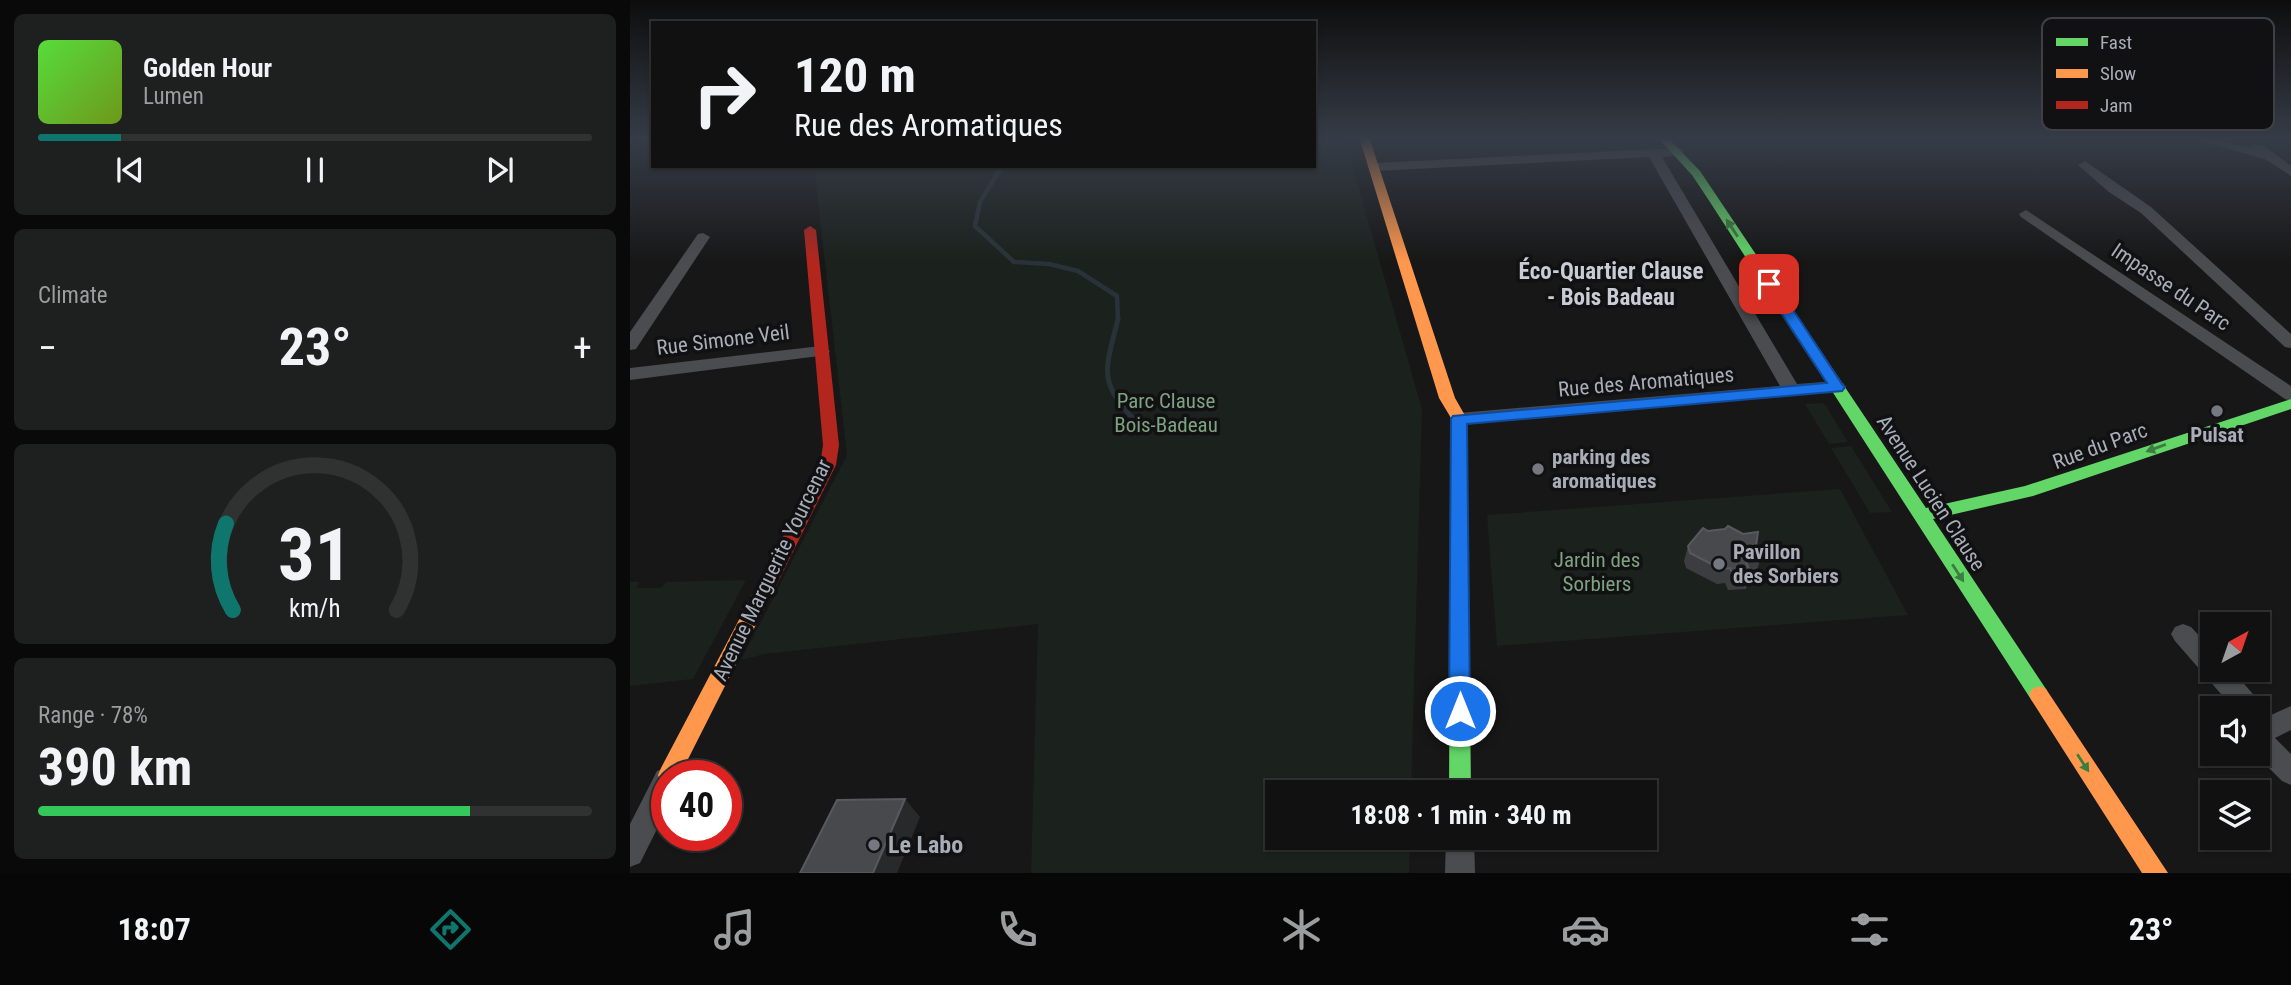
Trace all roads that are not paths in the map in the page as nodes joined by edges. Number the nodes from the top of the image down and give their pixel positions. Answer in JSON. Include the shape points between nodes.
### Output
{"nodes":[{"id":1,"x":1378,"y":181,"type":"edge"},
{"id":2,"x":1669,"y":181,"type":"edge"},
{"id":3,"x":1701,"y":181,"type":"edge"},
{"id":4,"x":2102,"y":181,"type":"edge"},
{"id":5,"x":2026,"y":214,"type":"dead end"},
{"id":6,"x":810,"y":230,"type":"dead end"},
{"id":7,"x":703,"y":237,"type":"dead end"},
{"id":8,"x":2291,"y":343,"type":"edge"},
{"id":9,"x":630,"y":345,"type":"edge"},
{"id":10,"x":821,"y":351,"type":"junction"},
{"id":11,"x":630,"y":374,"type":"edge"},
{"id":12,"x":1837,"y":387,"type":"junction"},
{"id":13,"x":1792,"y":391,"type":"junction"},
{"id":14,"x":2291,"y":395,"type":"edge"},
{"id":15,"x":2291,"y":404,"type":"edge"},
{"id":16,"x":1459,"y":419,"type":"junction"},
{"id":17,"x":1920,"y":516,"type":"junction"},
{"id":18,"x":2183,"y":634,"type":"dead end"},
{"id":19,"x":2200,"y":653,"type":"edge"},
{"id":20,"x":2229,"y":682,"type":"edge"},
{"id":21,"x":2244,"y":696,"type":"edge"},
{"id":22,"x":2270,"y":750,"type":"edge"},
{"id":23,"x":677,"y":760,"type":"edge"},
{"id":24,"x":2291,"y":772,"type":"edge"},
{"id":25,"x":1460,"y":780,"type":"edge"},
{"id":26,"x":651,"y":812,"type":"edge"},
{"id":27,"x":1460,"y":850,"type":"edge"},
{"id":28,"x":630,"y":853,"type":"edge"},
{"id":29,"x":1460,"y":873,"type":"edge"},
{"id":30,"x":2155,"y":873,"type":"edge"}],
"edges":[{"from":1,"to":16,"type":"street","via":[[1447,398]]},
{"from":2,"to":13,"type":"street"},
{"from":12,"to":3,"type":"street","name":"Avenue Lucien Clause","one_way":true},
{"from":4,"to":8,"type":"street","via":[[2146,210]]},
{"from":5,"to":14,"type":"street","name":"Impasse du Parc"},
{"from":6,"to":10,"type":"street","name":"Avenue Marguerite Yourcenar"},
{"from":7,"to":9,"type":"street"},
{"from":10,"to":11,"type":"street","name":"Rue Simone Veil"},
{"from":10,"to":23,"type":"street","name":"Avenue Marguerite Yourcenar","via":[[831,445],[828,465]]},
{"from":12,"to":13,"type":"street","name":"Rue des Aromatiques"},
{"from":12,"to":17,"type":"street","name":"Avenue Lucien Clause"},
{"from":13,"to":16,"type":"street","name":"Rue des Aromatiques"},
{"from":15,"to":17,"type":"street","name":"Rue du Parc","one_way":true,"via":[[2074,479]]},
{"from":16,"to":25,"type":"street"},
{"from":17,"to":30,"type":"street","name":"Avenue Lucien Clause","one_way":true},
{"from":18,"to":19,"type":"street"},
{"from":20,"to":21,"type":"street"},
{"from":22,"to":24,"type":"street"},
{"from":26,"to":28,"type":"street"},
{"from":27,"to":29,"type":"street"}]}
